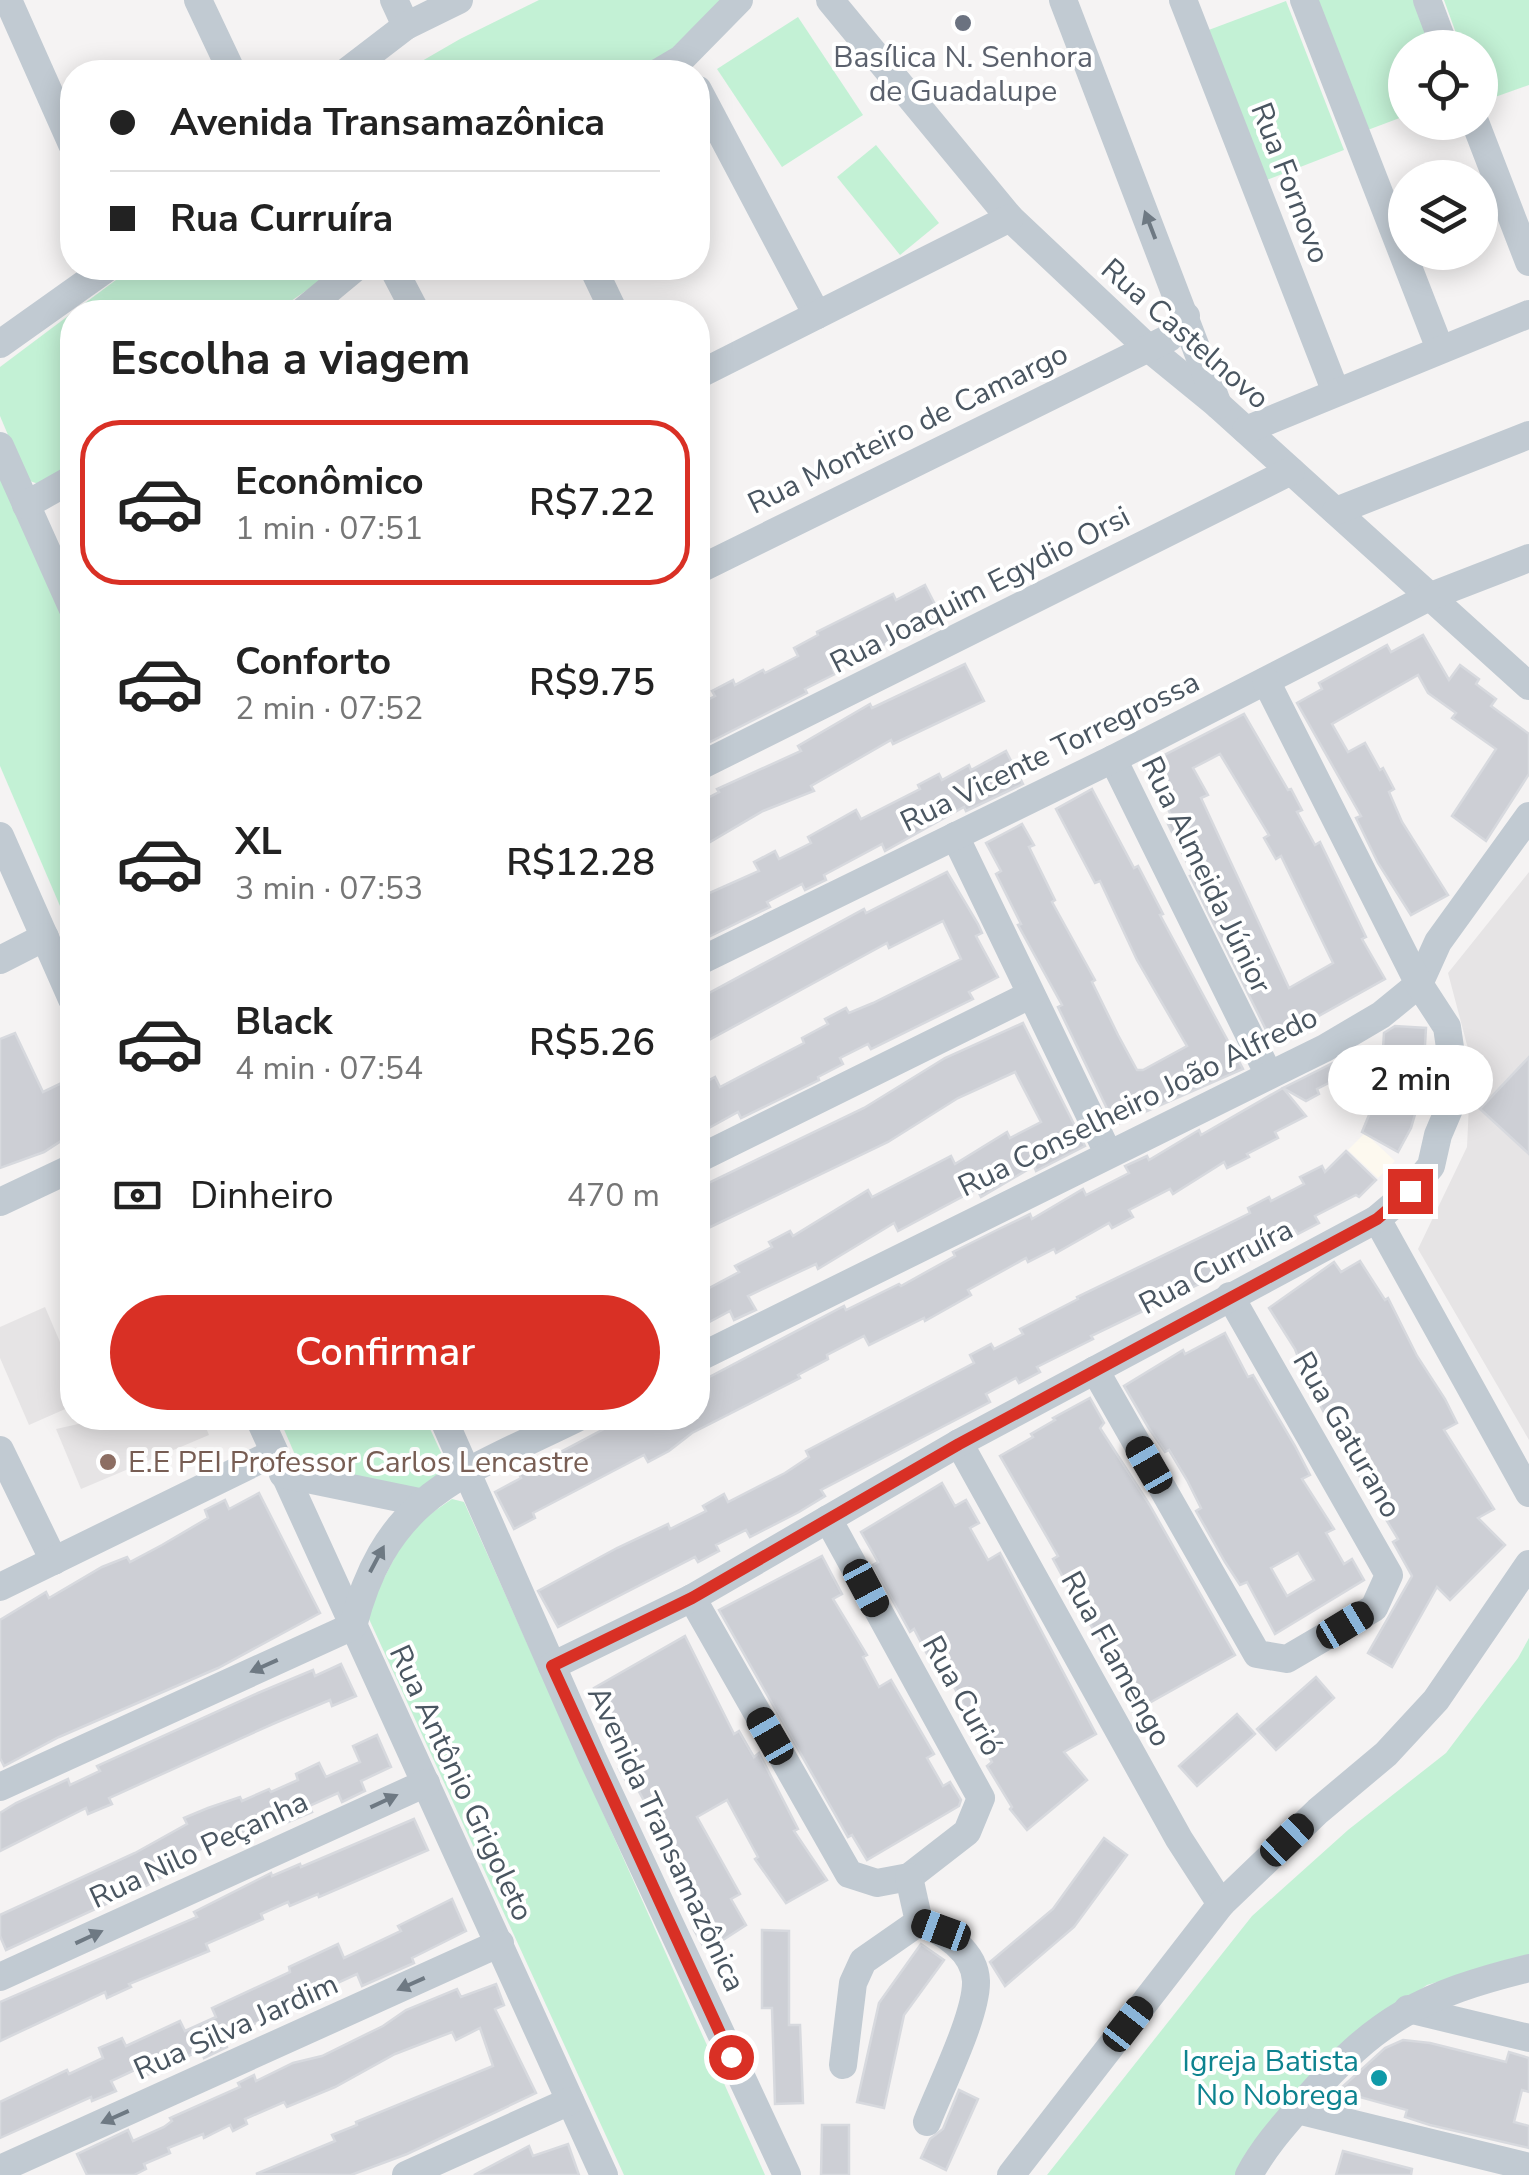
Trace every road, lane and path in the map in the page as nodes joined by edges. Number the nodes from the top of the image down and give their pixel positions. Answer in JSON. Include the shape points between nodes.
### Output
{"nodes":[{"id":1,"x":8,"y":0,"type":"edge"},
{"id":2,"x":198,"y":0,"type":"edge"},
{"id":3,"x":459,"y":0,"type":"edge"},
{"id":4,"x":830,"y":0,"type":"edge"},
{"id":5,"x":1062,"y":0,"type":"edge"},
{"id":6,"x":1184,"y":0,"type":"edge"},
{"id":7,"x":1304,"y":0,"type":"edge"},
{"id":8,"x":1426,"y":0,"type":"edge"},
{"id":9,"x":737,"y":1,"type":"edge"},
{"id":10,"x":400,"y":13,"type":"edge"},
{"id":11,"x":1438,"y":30,"type":"edge"},
{"id":12,"x":226,"y":60,"type":"edge"},
{"id":13,"x":357,"y":60,"type":"edge"},
{"id":14,"x":683,"y":60,"type":"edge"},
{"id":15,"x":710,"y":113,"type":"edge"},
{"id":16,"x":60,"y":117,"type":"edge"},
{"id":17,"x":1481,"y":140,"type":"edge"},
{"id":18,"x":1010,"y":218,"type":"junction"},
{"id":19,"x":1529,"y":262,"type":"edge"},
{"id":20,"x":89,"y":280,"type":"edge"},
{"id":21,"x":341,"y":280,"type":"edge"},
{"id":22,"x":61,"y":300,"type":"edge"},
{"id":23,"x":317,"y":300,"type":"edge"},
{"id":24,"x":60,"y":301,"type":"edge"},
{"id":25,"x":1529,"y":314,"type":"edge"},
{"id":26,"x":817,"y":316,"type":"junction"},
{"id":27,"x":1186,"y":316,"type":"junction"},
{"id":28,"x":0,"y":344,"type":"edge"},
{"id":29,"x":1146,"y":347,"type":"junction"},
{"id":30,"x":1440,"y":349,"type":"junction"},
{"id":31,"x":710,"y":369,"type":"edge"},
{"id":32,"x":1335,"y":390,"type":"junction"},
{"id":33,"x":1218,"y":405,"type":"junction"},
{"id":34,"x":1246,"y":430,"type":"junction"},
{"id":35,"x":1529,"y":434,"type":"edge"},
{"id":36,"x":0,"y":446,"type":"edge"},
{"id":37,"x":1291,"y":471,"type":"junction"},
{"id":38,"x":60,"y":486,"type":"edge"},
{"id":39,"x":26,"y":506,"type":"junction"},
{"id":40,"x":1336,"y":510,"type":"junction"},
{"id":41,"x":1529,"y":558,"type":"edge"},
{"id":42,"x":710,"y":564,"type":"edge"},
{"id":43,"x":60,"y":581,"type":"edge"},
{"id":44,"x":1430,"y":596,"type":"junction"},
{"id":45,"x":1266,"y":680,"type":"junction"},
{"id":46,"x":1529,"y":686,"type":"edge"},
{"id":47,"x":1113,"y":760,"type":"junction"},
{"id":48,"x":710,"y":761,"type":"edge"},
{"id":49,"x":1529,"y":816,"type":"edge"},
{"id":50,"x":0,"y":836,"type":"edge"},
{"id":51,"x":955,"y":836,"type":"junction"},
{"id":52,"x":45,"y":937,"type":"junction"},
{"id":53,"x":710,"y":956,"type":"edge"},
{"id":54,"x":0,"y":960,"type":"edge"},
{"id":55,"x":60,"y":971,"type":"edge"},
{"id":56,"x":1419,"y":984,"type":"junction"},
{"id":57,"x":1030,"y":996,"type":"junction"},
{"id":58,"x":1268,"y":1073,"type":"junction"},
{"id":59,"x":710,"y":1153,"type":"edge"},
{"id":60,"x":1108,"y":1153,"type":"junction"},
{"id":61,"x":60,"y":1174,"type":"edge"},
{"id":62,"x":0,"y":1202,"type":"edge"},
{"id":63,"x":1377,"y":1219,"type":"junction"},
{"id":64,"x":1230,"y":1296,"type":"junction"},
{"id":65,"x":710,"y":1352,"type":"edge"},
{"id":66,"x":1095,"y":1370,"type":"junction"},
{"id":67,"x":264,"y":1430,"type":"edge"},
{"id":68,"x":449,"y":1430,"type":"edge"},
{"id":69,"x":553,"y":1430,"type":"edge"},
{"id":70,"x":959,"y":1444,"type":"junction"},
{"id":71,"x":0,"y":1450,"type":"edge"},
{"id":72,"x":279,"y":1464,"type":"junction"},
{"id":73,"x":469,"y":1471,"type":"junction"},
{"id":74,"x":1529,"y":1494,"type":"edge"},
{"id":75,"x":419,"y":1502,"type":"junction"},
{"id":76,"x":828,"y":1519,"type":"junction"},
{"id":77,"x":54,"y":1561,"type":"junction"},
{"id":78,"x":1529,"y":1564,"type":"edge"},
{"id":79,"x":0,"y":1587,"type":"edge"},
{"id":80,"x":692,"y":1598,"type":"junction"},
{"id":81,"x":353,"y":1626,"type":"junction"},
{"id":82,"x":552,"y":1666,"type":"junction"},
{"id":83,"x":426,"y":1782,"type":"junction"},
{"id":84,"x":0,"y":1787,"type":"edge"},
{"id":85,"x":909,"y":1876,"type":"junction"},
{"id":86,"x":1222,"y":1904,"type":"junction"},
{"id":87,"x":919,"y":1922,"type":"junction"},
{"id":88,"x":500,"y":1944,"type":"junction"},
{"id":89,"x":1529,"y":1968,"type":"edge"},
{"id":90,"x":0,"y":1977,"type":"edge"},
{"id":91,"x":1408,"y":2008,"type":"junction"},
{"id":92,"x":1529,"y":2038,"type":"edge"},
{"id":93,"x":843,"y":2065,"type":"dead end"},
{"id":94,"x":570,"y":2101,"type":"junction"},
{"id":95,"x":1296,"y":2110,"type":"junction"},
{"id":96,"x":928,"y":2122,"type":"dead end"},
{"id":97,"x":1529,"y":2167,"type":"edge"},
{"id":98,"x":0,"y":2169,"type":"edge"},
{"id":99,"x":406,"y":2175,"type":"edge"},
{"id":100,"x":604,"y":2175,"type":"edge"},
{"id":101,"x":788,"y":2175,"type":"edge"},
{"id":102,"x":1011,"y":2175,"type":"edge"},
{"id":103,"x":1249,"y":2175,"type":"edge"}],
"edges":[{"from":1,"to":16,"type":"street"},
{"from":2,"to":12,"type":"street"},
{"from":3,"to":10,"type":"street"},
{"from":4,"to":18,"type":"street","name":"Rua Castelnovo"},
{"from":27,"to":5,"type":"street","one_way":true},
{"from":6,"to":32,"type":"street","name":"Rua Fornovo"},
{"from":7,"to":30,"type":"street"},
{"from":8,"to":11,"type":"street"},
{"from":9,"to":14,"type":"street"},
{"from":10,"to":13,"type":"street"},
{"from":15,"to":26,"type":"street"},
{"from":17,"to":19,"type":"street"},
{"from":18,"to":26,"type":"street"},
{"from":18,"to":29,"type":"street","name":"Rua Castelnovo"},
{"from":20,"to":22,"type":"street"},
{"from":21,"to":23,"type":"street"},
{"from":24,"to":28,"type":"street"},
{"from":25,"to":30,"type":"street"},
{"from":26,"to":31,"type":"street"},
{"from":27,"to":29,"type":"street","name":"Rua Monteiro de Camargo","via":[[1169,338]]},
{"from":27,"to":33,"type":"street"},
{"from":29,"to":33,"type":"street","name":"Rua Castelnovo"},
{"from":29,"to":42,"type":"street","name":"Rua Monteiro de Camargo"},
{"from":30,"to":32,"type":"street"},
{"from":32,"to":34,"type":"street"},
{"from":33,"to":34,"type":"street","name":"Rua Castelnovo"},
{"from":34,"to":37,"type":"street","name":"Rua Castelnovo"},
{"from":35,"to":40,"type":"street"},
{"from":36,"to":39,"type":"street"},
{"from":37,"to":40,"type":"street","name":"Rua Castelnovo"},
{"from":37,"to":48,"type":"street","name":"Rua Joaquim Egydio Orsi"},
{"from":38,"to":39,"type":"street"},
{"from":39,"to":43,"type":"street"},
{"from":40,"to":44,"type":"street","name":"Rua Castelnovo"},
{"from":41,"to":44,"type":"street","name":"Rua Vicente Torregrossa"},
{"from":44,"to":45,"type":"street","name":"Rua Vicente Torregrossa"},
{"from":44,"to":46,"type":"street","name":"Rua Castelnovo"},
{"from":45,"to":47,"type":"street","name":"Rua Vicente Torregrossa"},
{"from":45,"to":56,"type":"street","name":"Rua Curruíra"},
{"from":47,"to":51,"type":"street","name":"Rua Vicente Torregrossa"},
{"from":47,"to":58,"type":"street","name":"Rua Almeida Júnior"},
{"from":49,"to":56,"type":"street","name":"Rua Conselheiro João Alfredo","via":[[1438,942]]},
{"from":50,"to":52,"type":"street"},
{"from":51,"to":53,"type":"street","name":"Rua Vicente Torregrossa"},
{"from":51,"to":57,"type":"street"},
{"from":52,"to":54,"type":"street"},
{"from":52,"to":55,"type":"street"},
{"from":56,"to":58,"type":"street","name":"Rua Conselheiro João Alfredo","via":[[1339,1040]]},
{"from":56,"to":63,"type":"street","name":"Rua Curruíra","via":[[1446,1027],[1452,1102],[1431,1166]]},
{"from":57,"to":59,"type":"street"},
{"from":57,"to":60,"type":"street"},
{"from":58,"to":60,"type":"street","name":"Rua Conselheiro João Alfredo"},
{"from":60,"to":65,"type":"street","name":"Rua Conselheiro João Alfredo"},
{"from":61,"to":62,"type":"street"},
{"from":63,"to":64,"type":"street","name":"Rua Curruíra"},
{"from":63,"to":74,"type":"street"},
{"from":64,"to":66,"type":"street","name":"Rua Curruíra"},
{"from":64,"to":66,"type":"street","name":"Rua Gaturano","via":[[1389,1575],[1374,1608],[1288,1659],[1257,1654]]},
{"from":66,"to":70,"type":"street","name":"Rua Curruíra"},
{"from":67,"to":72,"type":"street","name":"Rua Antônio Grigoleto"},
{"from":68,"to":73,"type":"street","name":"Avenida Transamazônica"},
{"from":69,"to":73,"type":"street"},
{"from":70,"to":76,"type":"street","name":"Rua Curruíra"},
{"from":70,"to":86,"type":"street","name":"Rua Flamengo","via":[[1169,1822]]},
{"from":71,"to":77,"type":"street"},
{"from":72,"to":75,"type":"street"},
{"from":72,"to":77,"type":"street"},
{"from":72,"to":81,"type":"street","name":"Rua Antônio Grigoleto"},
{"from":73,"to":75,"type":"street"},
{"from":73,"to":82,"type":"street","name":"Avenida Transamazônica"},
{"from":81,"to":75,"type":"street","one_way":true,"via":[[380,1548]]},
{"from":76,"to":80,"type":"street","name":"Rua Curruíra"},
{"from":76,"to":85,"type":"street","name":"Rua Curió","via":[[981,1798],[967,1832]]},
{"from":77,"to":79,"type":"street"},
{"from":78,"to":86,"type":"street","via":[[1436,1700]]},
{"from":80,"to":82,"type":"street","name":"Rua Curruíra"},
{"from":80,"to":85,"type":"street","via":[[849,1874],[876,1883]]},
{"from":81,"to":83,"type":"street","name":"Rua Antônio Grigoleto"},
{"from":81,"to":84,"type":"street","one_way":true},
{"from":82,"to":101,"type":"street","name":"Avenida Transamazônica"},
{"from":83,"to":88,"type":"street","name":"Rua Antônio Grigoleto"},
{"from":90,"to":83,"type":"street","name":"Rua Nilo Peçanha","one_way":true},
{"from":85,"to":87,"type":"street"},
{"from":86,"to":102,"type":"street"},
{"from":87,"to":93,"type":"street","via":[[863,1961],[853,1983]]},
{"from":87,"to":96,"type":"street","via":[[960,1947],[976,1978]]},
{"from":88,"to":94,"type":"street","name":"Rua Antônio Grigoleto"},
{"from":88,"to":98,"type":"street","name":"Rua Silva Jardim","one_way":true},
{"from":89,"to":91,"type":"street","via":[[1463,1984]]},
{"from":91,"to":92,"type":"street"},
{"from":91,"to":95,"type":"street","via":[[1344,2055]]},
{"from":94,"to":99,"type":"street"},
{"from":94,"to":100,"type":"street","name":"Rua Antônio Grigoleto"},
{"from":95,"to":97,"type":"street"},
{"from":95,"to":103,"type":"street"}]}
